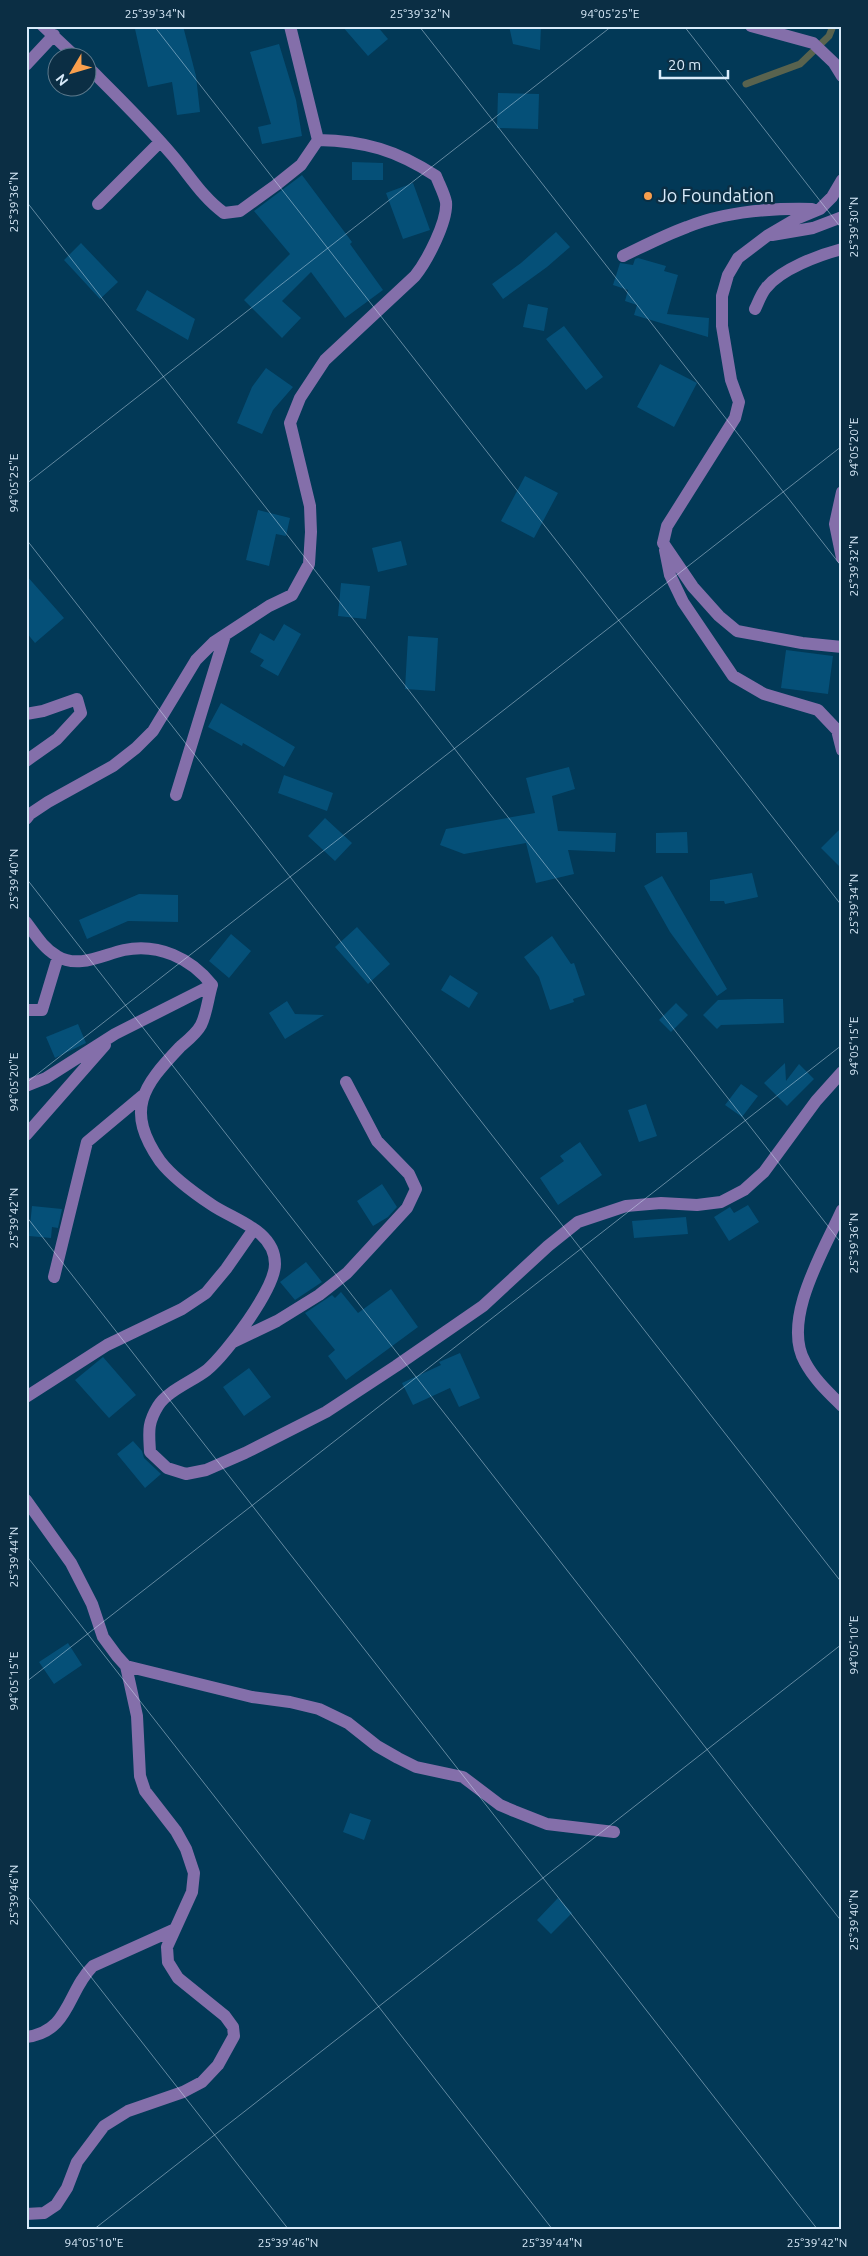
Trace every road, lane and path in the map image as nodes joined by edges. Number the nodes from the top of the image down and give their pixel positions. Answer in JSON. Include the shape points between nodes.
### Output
{"nodes":[{"id":1,"x":43,"y":26,"type":"edge"},
{"id":2,"x":290,"y":26,"type":"edge"},
{"id":3,"x":751,"y":26,"type":"edge"},
{"id":4,"x":54,"y":35,"type":"junction"},
{"id":5,"x":67,"y":48,"type":"edge"},
{"id":6,"x":26,"y":64,"type":"edge"},
{"id":7,"x":842,"y":76,"type":"edge"},
{"id":8,"x":98,"y":77,"type":"edge"},
{"id":9,"x":318,"y":140,"type":"junction"},
{"id":10,"x":160,"y":142,"type":"junction"},
{"id":11,"x":842,"y":180,"type":"edge"},
{"id":12,"x":98,"y":204,"type":"dead end"},
{"id":13,"x":820,"y":209,"type":"junction"},
{"id":14,"x":842,"y":217,"type":"edge"},
{"id":15,"x":767,"y":236,"type":"junction"},
{"id":16,"x":842,"y":249,"type":"edge"},
{"id":17,"x":623,"y":256,"type":"dead end"},
{"id":18,"x":755,"y":309,"type":"dead end"},
{"id":19,"x":842,"y":492,"type":"edge"},
{"id":20,"x":663,"y":543,"type":"junction"},
{"id":21,"x":842,"y":558,"type":"edge"},
{"id":22,"x":225,"y":635,"type":"junction"},
{"id":23,"x":842,"y":647,"type":"edge"},
{"id":24,"x":26,"y":714,"type":"edge"},
{"id":25,"x":842,"y":750,"type":"edge"},
{"id":26,"x":26,"y":761,"type":"edge"},
{"id":27,"x":176,"y":794,"type":"dead end"},
{"id":28,"x":48,"y":802,"type":"junction"},
{"id":29,"x":26,"y":811,"type":"edge"},
{"id":30,"x":26,"y":820,"type":"edge"},
{"id":31,"x":26,"y":922,"type":"edge"},
{"id":32,"x":58,"y":957,"type":"junction"},
{"id":33,"x":212,"y":985,"type":"junction"},
{"id":34,"x":26,"y":1010,"type":"edge"},
{"id":35,"x":115,"y":1034,"type":"junction"},
{"id":36,"x":842,"y":1072,"type":"edge"},
{"id":37,"x":346,"y":1082,"type":"dead end"},
{"id":38,"x":26,"y":1086,"type":"edge"},
{"id":39,"x":142,"y":1096,"type":"junction"},
{"id":40,"x":26,"y":1135,"type":"edge"},
{"id":41,"x":842,"y":1210,"type":"edge"},
{"id":42,"x":254,"y":1229,"type":"junction"},
{"id":43,"x":54,"y":1278,"type":"dead end"},
{"id":44,"x":230,"y":1343,"type":"junction"},
{"id":45,"x":26,"y":1397,"type":"edge"},
{"id":46,"x":842,"y":1406,"type":"edge"},
{"id":47,"x":26,"y":1500,"type":"edge"},
{"id":48,"x":126,"y":1666,"type":"junction"},
{"id":49,"x":614,"y":1832,"type":"dead end"},
{"id":50,"x":173,"y":1930,"type":"junction"},
{"id":51,"x":26,"y":2037,"type":"edge"},
{"id":52,"x":26,"y":2214,"type":"edge"}],
"edges":[{"from":1,"to":4,"type":"street"},
{"from":2,"to":9,"type":"street"},
{"from":3,"to":7,"type":"street","via":[[813,43],[834,63]]},
{"from":4,"to":5,"type":"street"},
{"from":4,"to":6,"type":"street"},
{"from":8,"to":10,"type":"street"},
{"from":9,"to":10,"type":"street","via":[[301,165],[276,185],[240,211],[224,213],[209,203]]},
{"from":9,"to":22,"type":"street","via":[[347,141],[394,152],[436,176],[446,203],[440,230],[426,262],[325,360],[300,398],[290,423],[310,506],[309,564],[292,595]]},
{"from":10,"to":12,"type":"street"},
{"from":11,"to":13,"type":"street"},
{"from":13,"to":15,"type":"street"},
{"from":13,"to":17,"type":"street","via":[[776,208],[738,213],[688,226]]},
{"from":14,"to":15,"type":"street","via":[[814,228]]},
{"from":15,"to":20,"type":"street","via":[[738,258],[728,275],[722,296],[722,326],[731,380],[739,402],[735,418],[671,520]]},
{"from":16,"to":18,"type":"street","via":[[806,261],[782,275],[766,288]]},
{"from":19,"to":21,"type":"street","via":[[835,524]]},
{"from":20,"to":23,"type":"street","via":[[693,587],[737,631]]},
{"from":20,"to":25,"type":"street","via":[[670,575],[683,602],[733,676],[764,694],[818,710],[837,730]]},
{"from":22,"to":27,"type":"street"},
{"from":22,"to":28,"type":"street","via":[[196,660],[153,731],[136,748],[113,766]]},
{"from":24,"to":26,"type":"street","via":[[77,699],[81,713],[57,739]]},
{"from":28,"to":29,"type":"street"},
{"from":28,"to":30,"type":"street"},
{"from":31,"to":32,"type":"street","via":[[44,947]]},
{"from":32,"to":33,"type":"street","via":[[78,963],[126,950],[148,949],[177,955],[203,973]]},
{"from":32,"to":34,"type":"street","via":[[42,1010]]},
{"from":33,"to":35,"type":"street"},
{"from":33,"to":39,"type":"street","via":[[201,1026],[157,1072]]},
{"from":35,"to":38,"type":"street","via":[[46,1078]]},
{"from":35,"to":40,"type":"street"},
{"from":36,"to":44,"type":"street","via":[[816,1101],[764,1172],[744,1190],[721,1202],[626,1206],[578,1222],[483,1306],[326,1412],[206,1470],[186,1474],[167,1468],[150,1452],[148,1425],[159,1404],[206,1371]]},
{"from":37,"to":44,"type":"street","via":[[377,1141],[409,1174],[416,1189],[407,1208],[347,1273],[277,1321]]},
{"from":39,"to":42,"type":"street","via":[[140,1121],[162,1163],[212,1205]]},
{"from":39,"to":43,"type":"street","via":[[87,1142]]},
{"from":41,"to":46,"type":"street","via":[[802,1300],[798,1339],[804,1360],[819,1383]]},
{"from":42,"to":44,"type":"street","via":[[271,1246],[275,1264],[266,1294]]},
{"from":42,"to":45,"type":"street","via":[[206,1293],[175,1313],[107,1345]]},
{"from":47,"to":48,"type":"street","via":[[71,1563],[92,1604],[103,1637]]},
{"from":48,"to":49,"type":"street","via":[[320,1710],[416,1767],[463,1777],[500,1805],[514,1811],[547,1824]]},
{"from":48,"to":50,"type":"street","via":[[137,1716],[140,1776],[145,1791],[176,1831],[194,1873],[192,1892]]},
{"from":50,"to":51,"type":"street","via":[[93,1966],[83,1975],[51,2030]]},
{"from":50,"to":52,"type":"street","via":[[167,1947],[168,1962],[178,1978],[214,2006],[233,2026],[234,2036],[228,2049],[202,2082],[128,2111],[104,2126],[77,2162],[56,2205],[44,2213]]}]}
